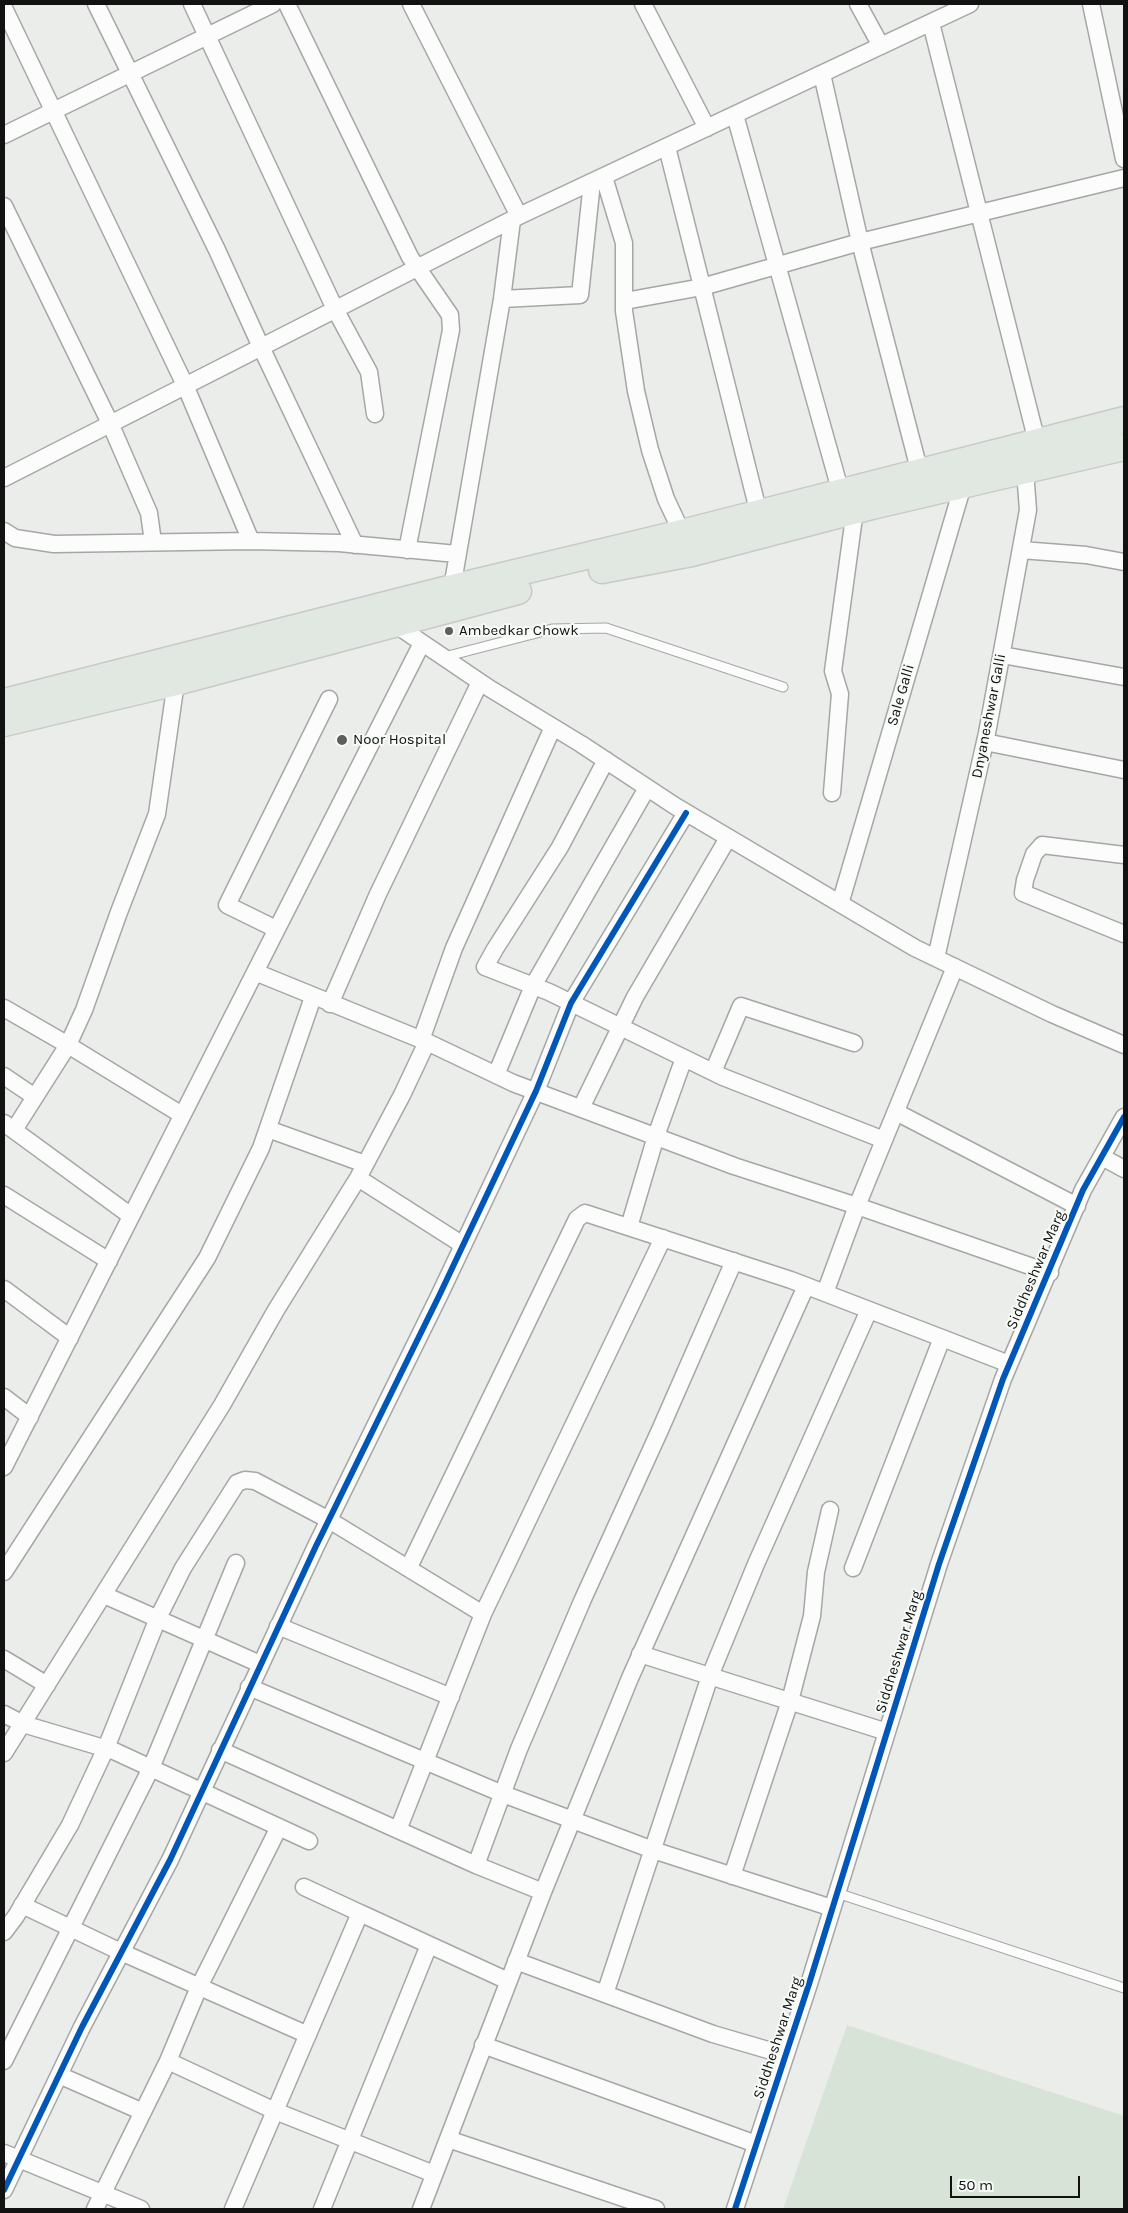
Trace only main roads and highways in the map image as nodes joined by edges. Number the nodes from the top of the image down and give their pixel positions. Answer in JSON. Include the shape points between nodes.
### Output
{"nodes":[{"id":1,"x":1124,"y":420,"type":"edge"},
{"id":2,"x":1096,"y":426,"type":"junction"},
{"id":3,"x":1119,"y":453,"type":"edge"},
{"id":4,"x":848,"y":502,"type":"junction"},
{"id":5,"x":4,"y":702,"type":"edge"},
{"id":6,"x":4,"y":723,"type":"edge"}],
"edges":[{"from":1,"to":2,"type":"main road"},
{"from":2,"to":3,"type":"main road"},
{"from":2,"to":4,"type":"main road","via":[[920,474]]},
{"from":3,"to":4,"type":"main road","via":[[963,485]]},
{"from":4,"to":5,"type":"main road","via":[[759,514]]},
{"from":4,"to":6,"type":"main road","via":[[692,553],[610,568],[176,682]]}]}
